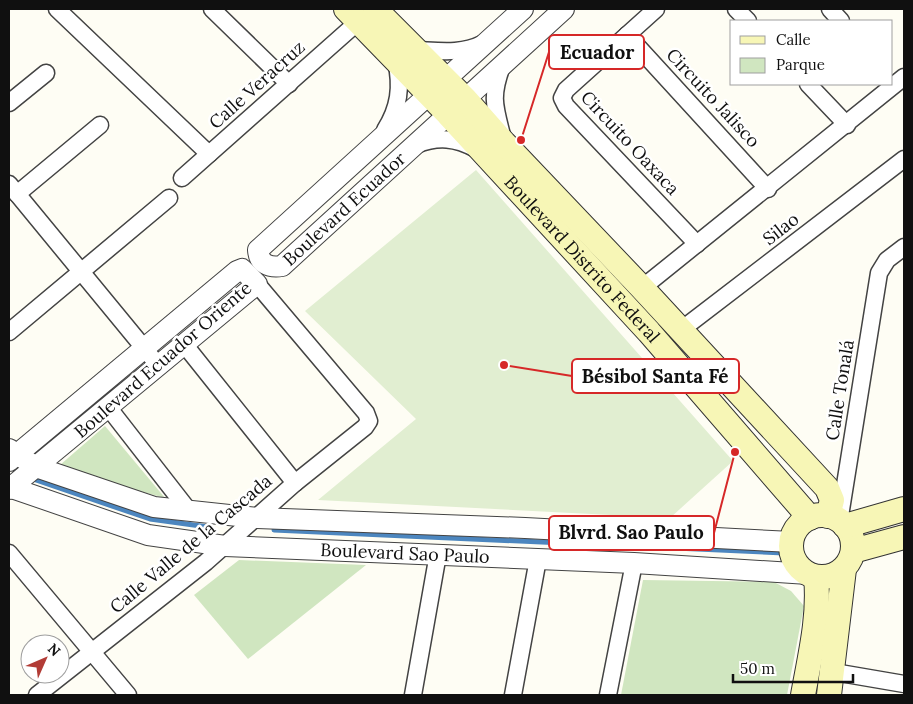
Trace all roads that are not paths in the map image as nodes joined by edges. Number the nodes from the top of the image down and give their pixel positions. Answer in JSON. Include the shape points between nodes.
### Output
{"nodes":[{"id":1,"x":57,"y":9,"type":"edge"},
{"id":2,"x":212,"y":9,"type":"edge"},
{"id":3,"x":523,"y":9,"type":"edge"},
{"id":4,"x":564,"y":9,"type":"edge"},
{"id":5,"x":656,"y":9,"type":"edge"},
{"id":6,"x":736,"y":9,"type":"edge"},
{"id":7,"x":830,"y":9,"type":"edge"},
{"id":8,"x":360,"y":13,"type":"edge"},
{"id":9,"x":747,"y":20,"type":"edge"},
{"id":10,"x":841,"y":20,"type":"edge"},
{"id":11,"x":627,"y":35,"type":"junction"},
{"id":12,"x":487,"y":42,"type":"junction"},
{"id":13,"x":418,"y":50,"type":"junction"},
{"id":14,"x":395,"y":59,"type":"junction"},
{"id":15,"x":502,"y":65,"type":"junction"},
{"id":16,"x":46,"y":73,"type":"dead end"},
{"id":17,"x":289,"y":84,"type":"junction"},
{"id":18,"x":809,"y":85,"type":"edge"},
{"id":19,"x":890,"y":85,"type":"edge"},
{"id":20,"x":438,"y":87,"type":"junction"},
{"id":21,"x":9,"y":104,"type":"edge"},
{"id":22,"x":457,"y":106,"type":"junction"},
{"id":23,"x":100,"y":125,"type":"dead end"},
{"id":24,"x":847,"y":125,"type":"junction"},
{"id":25,"x":380,"y":139,"type":"junction"},
{"id":26,"x":414,"y":145,"type":"junction"},
{"id":27,"x":494,"y":148,"type":"junction"},
{"id":28,"x":209,"y":154,"type":"junction"},
{"id":29,"x":904,"y":159,"type":"edge"},
{"id":30,"x":182,"y":178,"type":"dead end"},
{"id":31,"x":768,"y":188,"type":"junction"},
{"id":32,"x":13,"y":189,"type":"edge"},
{"id":33,"x":168,"y":198,"type":"dead end"},
{"id":34,"x":697,"y":244,"type":"junction"},
{"id":35,"x":904,"y":247,"type":"edge"},
{"id":36,"x":81,"y":272,"type":"junction"},
{"id":37,"x":257,"y":284,"type":"junction"},
{"id":38,"x":642,"y":288,"type":"junction"},
{"id":39,"x":674,"y":322,"type":"junction"},
{"id":40,"x":9,"y":332,"type":"edge"},
{"id":41,"x":649,"y":332,"type":"junction"},
{"id":42,"x":184,"y":344,"type":"junction"},
{"id":43,"x":145,"y":348,"type":"junction"},
{"id":44,"x":158,"y":365,"type":"junction"},
{"id":45,"x":108,"y":407,"type":"junction"},
{"id":46,"x":11,"y":455,"type":"edge"},
{"id":47,"x":36,"y":467,"type":"junction"},
{"id":48,"x":295,"y":483,"type":"junction"},
{"id":49,"x":9,"y":488,"type":"edge"},
{"id":50,"x":904,"y":509,"type":"edge"},
{"id":51,"x":189,"y":511,"type":"junction"},
{"id":52,"x":257,"y":518,"type":"junction"},
{"id":53,"x":831,"y":520,"type":"junction"},
{"id":54,"x":904,"y":536,"type":"edge"},
{"id":55,"x":792,"y":542,"type":"junction"},
{"id":56,"x":225,"y":546,"type":"junction"},
{"id":57,"x":9,"y":553,"type":"edge"},
{"id":58,"x":438,"y":554,"type":"junction"},
{"id":59,"x":538,"y":559,"type":"junction"},
{"id":60,"x":848,"y":560,"type":"junction"},
{"id":61,"x":634,"y":563,"type":"junction"},
{"id":62,"x":812,"y":575,"type":"junction"},
{"id":63,"x":90,"y":652,"type":"junction"},
{"id":64,"x":834,"y":672,"type":"junction"},
{"id":65,"x":904,"y":684,"type":"edge"},
{"id":66,"x":37,"y":695,"type":"edge"},
{"id":67,"x":128,"y":695,"type":"edge"},
{"id":68,"x":413,"y":695,"type":"edge"},
{"id":69,"x":513,"y":695,"type":"edge"},
{"id":70,"x":608,"y":695,"type":"edge"},
{"id":71,"x":803,"y":695,"type":"edge"},
{"id":72,"x":829,"y":695,"type":"edge"}],
"edges":[{"from":1,"to":28,"type":"street"},
{"from":2,"to":17,"type":"street"},
{"from":3,"to":12,"type":"street","name":"Boulevard Ecuador"},
{"from":4,"to":15,"type":"street","name":"Boulevard Ecuador"},
{"from":5,"to":11,"type":"street","name":"Circuito Oaxaca"},
{"from":6,"to":9,"type":"street"},
{"from":7,"to":10,"type":"street"},
{"from":8,"to":13,"type":"main road","name":"Boulevard Distrito Federal"},
{"from":8,"to":14,"type":"main road","name":"Boulevard Distrito Federal"},
{"from":8,"to":17,"type":"street","name":"Calle Veracruz"},
{"from":11,"to":31,"type":"street","name":"Circuito Jalisco"},
{"from":11,"to":34,"type":"street","name":"Circuito Oaxaca","via":[[566,90],[562,98]]},
{"from":12,"to":13,"type":"street","via":[[472,49],[456,51]]},
{"from":12,"to":20,"type":"street","name":"Boulevard Ecuador"},
{"from":13,"to":20,"type":"main road","name":"Boulevard Distrito Federal"},
{"from":14,"to":20,"type":"main road","name":"Boulevard Distrito Federal"},
{"from":14,"to":25,"type":"street","via":[[400,81],[395,114]]},
{"from":15,"to":22,"type":"street","name":"Boulevard Ecuador"},
{"from":15,"to":27,"type":"street","via":[[494,93]]},
{"from":16,"to":21,"type":"street"},
{"from":17,"to":28,"type":"street","name":"Calle Veracruz"},
{"from":18,"to":24,"type":"street"},
{"from":19,"to":24,"type":"street"},
{"from":20,"to":22,"type":"main road","name":"Boulevard Distrito Federal"},
{"from":20,"to":25,"type":"street","name":"Boulevard Ecuador"},
{"from":22,"to":26,"type":"street","name":"Boulevard Ecuador"},
{"from":22,"to":27,"type":"main road","name":"Boulevard Distrito Federal"},
{"from":23,"to":32,"type":"street"},
{"from":24,"to":31,"type":"street"},
{"from":25,"to":26,"type":"street","name":"Boulevard Ecuador","via":[[258,250],[258,258],[263,263],[282,266]]},
{"from":26,"to":27,"type":"street","via":[[448,138]]},
{"from":27,"to":38,"type":"main road","name":"Boulevard Distrito Federal"},
{"from":27,"to":41,"type":"main road","name":"Boulevard Distrito Federal"},
{"from":28,"to":30,"type":"street","name":"Calle Veracruz"},
{"from":29,"to":39,"type":"street","name":"Silao"},
{"from":31,"to":34,"type":"street"},
{"from":32,"to":36,"type":"street"},
{"from":33,"to":36,"type":"street"},
{"from":34,"to":38,"type":"street"},
{"from":35,"to":53,"type":"street","name":"Calle Tonalá","via":[[882,266]]},
{"from":36,"to":40,"type":"street"},
{"from":36,"to":43,"type":"street"},
{"from":37,"to":42,"type":"street","name":"Boulevard Ecuador Oriente"},
{"from":37,"to":43,"type":"street","name":"Boulevard Ecuador Oriente","via":[[247,271],[238,271]]},
{"from":37,"to":48,"type":"street","name":"Calle Valle de la Cascada","via":[[366,413],[369,421]]},
{"from":38,"to":39,"type":"main road","name":"Boulevard Distrito Federal"},
{"from":39,"to":41,"type":"street","name":"Silao"},
{"from":39,"to":53,"type":"main road","name":"Boulevard Distrito Federal","via":[[827,488],[832,500]]},
{"from":41,"to":53,"type":"main road","name":"Boulevard Distrito Federal"},
{"from":42,"to":44,"type":"street","name":"Boulevard Ecuador Oriente"},
{"from":42,"to":48,"type":"street"},
{"from":43,"to":44,"type":"street"},
{"from":43,"to":46,"type":"street","name":"Boulevard Ecuador Oriente"},
{"from":44,"to":45,"type":"street","name":"Boulevard Ecuador Oriente"},
{"from":45,"to":47,"type":"street","name":"Boulevard Ecuador Oriente"},
{"from":45,"to":51,"type":"street"},
{"from":46,"to":47,"type":"street","name":"Boulevard Sao Paulo"},
{"from":47,"to":49,"type":"street","name":"Boulevard Ecuador Oriente"},
{"from":47,"to":51,"type":"street","name":"Boulevard Sao Paulo","via":[[154,507]]},
{"from":48,"to":52,"type":"street","name":"Calle Valle de la Cascada"},
{"from":49,"to":56,"type":"street","name":"Boulevard Sao Paulo","via":[[148,535]]},
{"from":50,"to":53,"type":"main road"},
{"from":51,"to":52,"type":"street","name":"Boulevard Sao Paulo"},
{"from":52,"to":55,"type":"street","name":"Boulevard Sao Paulo"},
{"from":52,"to":56,"type":"street","name":"Calle Valle de la Cascada"},
{"from":53,"to":55,"type":"main road","via":[[801,524]]},
{"from":53,"to":60,"type":"main road","via":[[853,542]]},
{"from":54,"to":60,"type":"main road"},
{"from":55,"to":62,"type":"main road","via":[[795,560]]},
{"from":56,"to":58,"type":"street","name":"Boulevard Sao Paulo"},
{"from":56,"to":63,"type":"street","name":"Calle Valle de la Cascada"},
{"from":57,"to":63,"type":"street"},
{"from":58,"to":59,"type":"street","name":"Boulevard Sao Paulo"},
{"from":58,"to":68,"type":"street"},
{"from":59,"to":61,"type":"street","name":"Boulevard Sao Paulo"},
{"from":59,"to":69,"type":"street"},
{"from":60,"to":62,"type":"main road","via":[[836,574]]},
{"from":60,"to":64,"type":"main road"},
{"from":61,"to":62,"type":"street","name":"Boulevard Sao Paulo"},
{"from":61,"to":70,"type":"street"},
{"from":62,"to":71,"type":"main road","via":[[818,596]]},
{"from":63,"to":66,"type":"street","name":"Calle Valle de la Cascada"},
{"from":63,"to":67,"type":"street"},
{"from":64,"to":65,"type":"street"},
{"from":64,"to":72,"type":"main road"}]}
